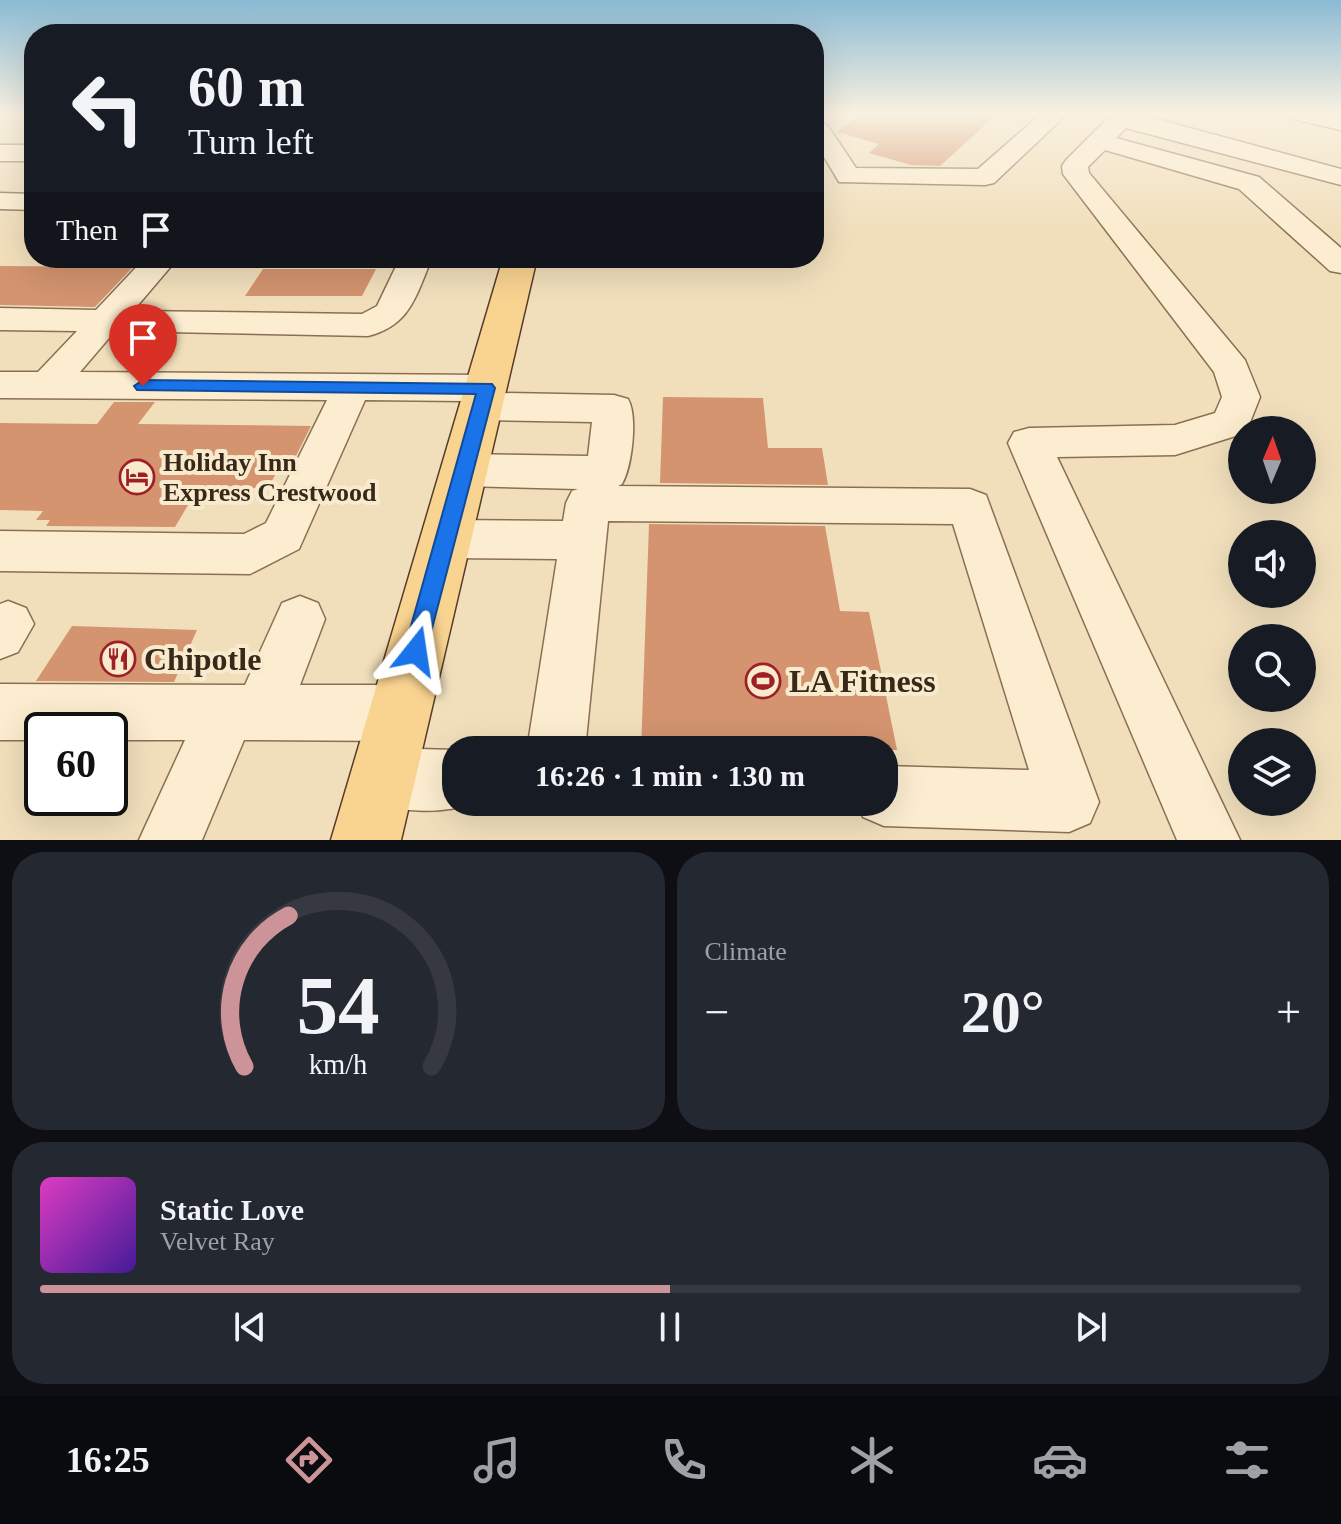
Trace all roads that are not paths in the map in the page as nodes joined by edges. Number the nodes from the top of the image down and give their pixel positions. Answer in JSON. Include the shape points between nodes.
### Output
{"nodes":[{"id":1,"x":834,"y":153,"type":"edge"},
{"id":2,"x":1011,"y":153,"type":"edge"},
{"id":3,"x":1088,"y":153,"type":"edge"},
{"id":4,"x":1181,"y":153,"type":"edge"},
{"id":5,"x":1252,"y":153,"type":"edge"},
{"id":6,"x":1341,"y":177,"type":"edge"},
{"id":7,"x":0,"y":201,"type":"edge"},
{"id":8,"x":24,"y":202,"type":"edge"},
{"id":9,"x":1341,"y":264,"type":"edge"},
{"id":10,"x":153,"y":268,"type":"edge"},
{"id":11,"x":411,"y":268,"type":"edge"},
{"id":12,"x":517,"y":268,"type":"edge"},
{"id":13,"x":0,"y":319,"type":"edge"},
{"id":14,"x":107,"y":319,"type":"junction"},
{"id":15,"x":368,"y":325,"type":"junction"},
{"id":16,"x":0,"y":385,"type":"edge"},
{"id":17,"x":48,"y":385,"type":"junction"},
{"id":18,"x":343,"y":387,"type":"junction"},
{"id":19,"x":484,"y":397,"type":"junction"},
{"id":20,"x":464,"y":470,"type":"junction"},
{"id":21,"x":446,"y":539,"type":"junction"},
{"id":22,"x":583,"y":540,"type":"junction"},
{"id":23,"x":0,"y":551,"type":"edge"},
{"id":24,"x":300,"y":619,"type":"dead end"},
{"id":25,"x":0,"y":624,"type":"edge"},
{"id":26,"x":0,"y":635,"type":"edge"},
{"id":27,"x":0,"y":712,"type":"edge"},
{"id":28,"x":245,"y":713,"type":"junction"},
{"id":29,"x":400,"y":713,"type":"junction"},
{"id":30,"x":558,"y":736,"type":"edge"},
{"id":31,"x":383,"y":778,"type":"junction"},
{"id":32,"x":442,"y":780,"type":"edge"},
{"id":33,"x":898,"y":796,"type":"edge"},
{"id":34,"x":170,"y":840,"type":"edge"},
{"id":35,"x":366,"y":840,"type":"edge"},
{"id":36,"x":1209,"y":840,"type":"edge"}],
"edges":[{"from":1,"to":2,"type":"street","via":[[848,176],[985,177]]},
{"from":3,"to":36,"type":"street","via":[[1075,166],[1076,174],[1232,369],[1241,397],[1231,423],[1175,440],[1029,443]]},
{"from":4,"to":9,"type":"street","via":[[1249,183]]},
{"from":5,"to":6,"type":"street"},
{"from":7,"to":8,"type":"street"},
{"from":10,"to":14,"type":"street"},
{"from":11,"to":15,"type":"street","via":[[391,312]]},
{"from":12,"to":19,"type":"main road"},
{"from":13,"to":14,"type":"street"},
{"from":14,"to":15,"type":"street"},
{"from":14,"to":17,"type":"street"},
{"from":15,"to":18,"type":"street"},
{"from":16,"to":17,"type":"street"},
{"from":17,"to":18,"type":"street"},
{"from":18,"to":19,"type":"street"},
{"from":18,"to":23,"type":"street","via":[[283,536],[250,554]]},
{"from":19,"to":20,"type":"main road"},
{"from":19,"to":20,"type":"street","via":[[614,409],[607,473]]},
{"from":20,"to":21,"type":"main road"},
{"from":21,"to":22,"type":"street"},
{"from":21,"to":29,"type":"main road"},
{"from":22,"to":30,"type":"street"},
{"from":22,"to":33,"type":"street","via":[[588,503],[970,507],[1069,802]]},
{"from":24,"to":28,"type":"street"},
{"from":25,"to":26,"type":"street","via":[[8,624]]},
{"from":27,"to":28,"type":"street"},
{"from":28,"to":29,"type":"street"},
{"from":28,"to":34,"type":"street"},
{"from":29,"to":31,"type":"main road"},
{"from":31,"to":32,"type":"street"},
{"from":31,"to":35,"type":"main road"}]}
